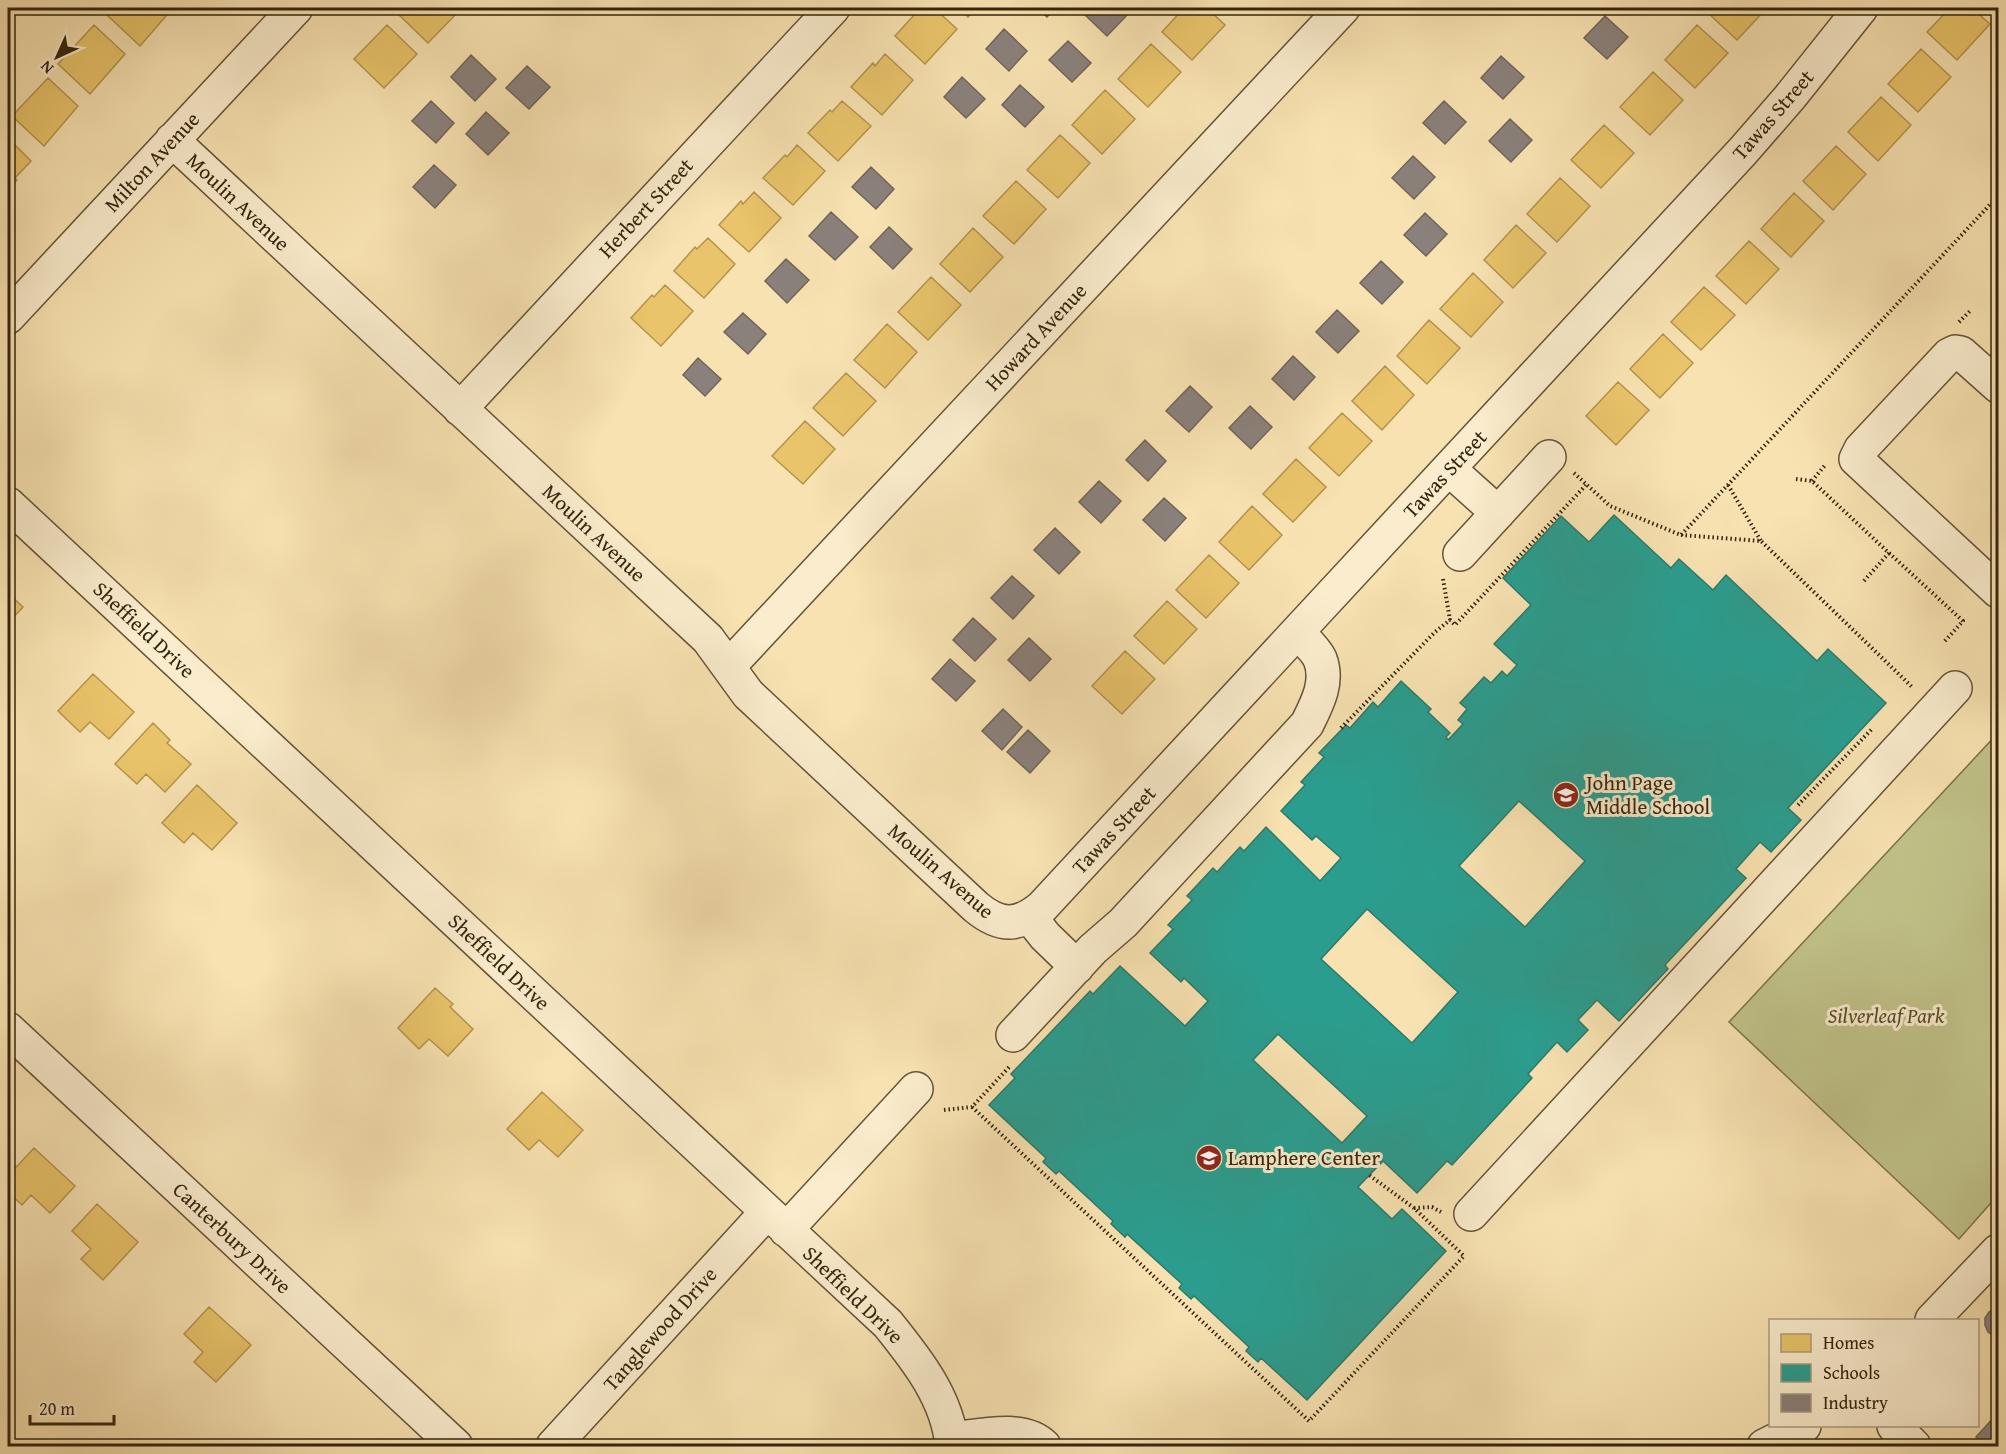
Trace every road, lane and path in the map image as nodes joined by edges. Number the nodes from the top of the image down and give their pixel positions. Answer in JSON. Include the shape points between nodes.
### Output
{"nodes":[{"id":1,"x":296,"y":8,"type":"edge"},
{"id":2,"x":833,"y":8,"type":"edge"},
{"id":3,"x":1343,"y":8,"type":"edge"},
{"id":4,"x":1861,"y":8,"type":"edge"},
{"id":5,"x":172,"y":140,"type":"junction"},
{"id":6,"x":1998,"y":196,"type":"edge"},
{"id":7,"x":8,"y":317,"type":"edge"},
{"id":8,"x":1998,"y":386,"type":"edge"},
{"id":9,"x":460,"y":409,"type":"junction"},
{"id":10,"x":1560,"y":463,"type":"joint"},
{"id":11,"x":1449,"y":469,"type":"junction"},
{"id":12,"x":1796,"y":479,"type":"dead end"},
{"id":13,"x":1586,"y":484,"type":"junction"},
{"id":14,"x":1728,"y":485,"type":"junction"},
{"id":15,"x":8,"y":504,"type":"edge"},
{"id":16,"x":1498,"y":513,"type":"junction"},
{"id":17,"x":1680,"y":535,"type":"junction"},
{"id":18,"x":1761,"y":542,"type":"junction"},
{"id":19,"x":1889,"y":553,"type":"junction"},
{"id":20,"x":1460,"y":554,"type":"dead end"},
{"id":21,"x":1862,"y":583,"type":"dead end"},
{"id":22,"x":1998,"y":591,"type":"edge"},
{"id":23,"x":1435,"y":632,"type":"dead end"},
{"id":24,"x":1298,"y":633,"type":"junction"},
{"id":25,"x":1944,"y":642,"type":"dead end"},
{"id":26,"x":729,"y":666,"type":"junction"},
{"id":27,"x":1955,"y":688,"type":"dead end"},
{"id":28,"x":1904,"y":696,"type":"dead end"},
{"id":29,"x":1880,"y":721,"type":"dead end"},
{"id":30,"x":1798,"y":805,"type":"dead end"},
{"id":31,"x":1021,"y":920,"type":"junction"},
{"id":32,"x":1077,"y":967,"type":"junction"},
{"id":33,"x":8,"y":1029,"type":"edge"},
{"id":34,"x":1013,"y":1035,"type":"dead end"},
{"id":35,"x":1004,"y":1072,"type":"dead end"},
{"id":36,"x":916,"y":1089,"type":"dead end"},
{"id":37,"x":972,"y":1107,"type":"junction"},
{"id":38,"x":944,"y":1110,"type":"dead end"},
{"id":39,"x":1369,"y":1175,"type":"dead end"},
{"id":40,"x":1414,"y":1208,"type":"junction"},
{"id":41,"x":1459,"y":1215,"type":"joint"},
{"id":42,"x":776,"y":1221,"type":"junction"},
{"id":43,"x":1998,"y":1251,"type":"edge"},
{"id":44,"x":1933,"y":1319,"type":"edge"},
{"id":45,"x":1800,"y":1427,"type":"edge"},
{"id":46,"x":1896,"y":1427,"type":"edge"},
{"id":47,"x":952,"y":1443,"type":"edge"},
{"id":48,"x":456,"y":1446,"type":"edge"},
{"id":49,"x":553,"y":1446,"type":"edge"},
{"id":50,"x":1044,"y":1446,"type":"edge"},
{"id":51,"x":1764,"y":1446,"type":"edge"},
{"id":52,"x":1914,"y":1446,"type":"edge"}],
"edges":[{"from":1,"to":5,"type":"street","name":"Milton Avenue"},
{"from":2,"to":9,"type":"street","name":"Herbert Street"},
{"from":3,"to":26,"type":"street","name":"Howard Avenue"},
{"from":4,"to":11,"type":"street","name":"Tawas Street","via":[[1751,142]]},
{"from":5,"to":7,"type":"street","name":"Milton Avenue"},
{"from":5,"to":9,"type":"street","name":"Moulin Avenue"},
{"from":6,"to":14,"type":"path"},
{"from":8,"to":22,"type":"street","via":[[1961,353],[1949,355],[1861,448],[1856,459]]},
{"from":9,"to":26,"type":"street","name":"Moulin Avenue","via":[[708,639]]},
{"from":10,"to":13,"type":"path"},
{"from":10,"to":16,"type":"street"},
{"from":11,"to":16,"type":"street"},
{"from":11,"to":24,"type":"street","name":"Tawas Street"},
{"from":12,"to":19,"type":"path","via":[[1812,481]]},
{"from":13,"to":17,"type":"path","via":[[1610,506]]},
{"from":13,"to":23,"type":"path","via":[[1455,625],[1450,620]]},
{"from":14,"to":17,"type":"path"},
{"from":14,"to":18,"type":"path"},
{"from":15,"to":42,"type":"street","name":"Sheffield Drive"},
{"from":16,"to":20,"type":"street"},
{"from":17,"to":18,"type":"path"},
{"from":18,"to":28,"type":"path","via":[[1912,687]]},
{"from":19,"to":21,"type":"path"},
{"from":19,"to":25,"type":"path","via":[[1964,621]]},
{"from":24,"to":31,"type":"street","name":"Tawas Street","via":[[1042,907]]},
{"from":24,"to":32,"type":"street","via":[[1320,658],[1323,679],[1321,696],[1307,724],[1123,923]]},
{"from":26,"to":31,"type":"street","name":"Moulin Avenue","via":[[748,694],[986,916]]},
{"from":27,"to":41,"type":"street"},
{"from":29,"to":30,"type":"path"},
{"from":31,"to":32,"type":"street","via":[[1045,936]]},
{"from":32,"to":34,"type":"street"},
{"from":33,"to":48,"type":"street","name":"Canterbury Drive"},
{"from":35,"to":37,"type":"path"},
{"from":36,"to":42,"type":"street"},
{"from":37,"to":38,"type":"path"},
{"from":37,"to":40,"type":"path","via":[[1309,1420],[1464,1256]]},
{"from":39,"to":40,"type":"path"},
{"from":40,"to":41,"type":"path","via":[[1432,1207]]},
{"from":42,"to":47,"type":"street","name":"Sheffield Drive","via":[[888,1324],[919,1362],[947,1418]]},
{"from":42,"to":49,"type":"street","name":"Tanglewood Drive"},
{"from":43,"to":44,"type":"street"},
{"from":45,"to":51,"type":"street"},
{"from":46,"to":52,"type":"street"},
{"from":47,"to":50,"type":"street","via":[[1017,1433]]}]}
